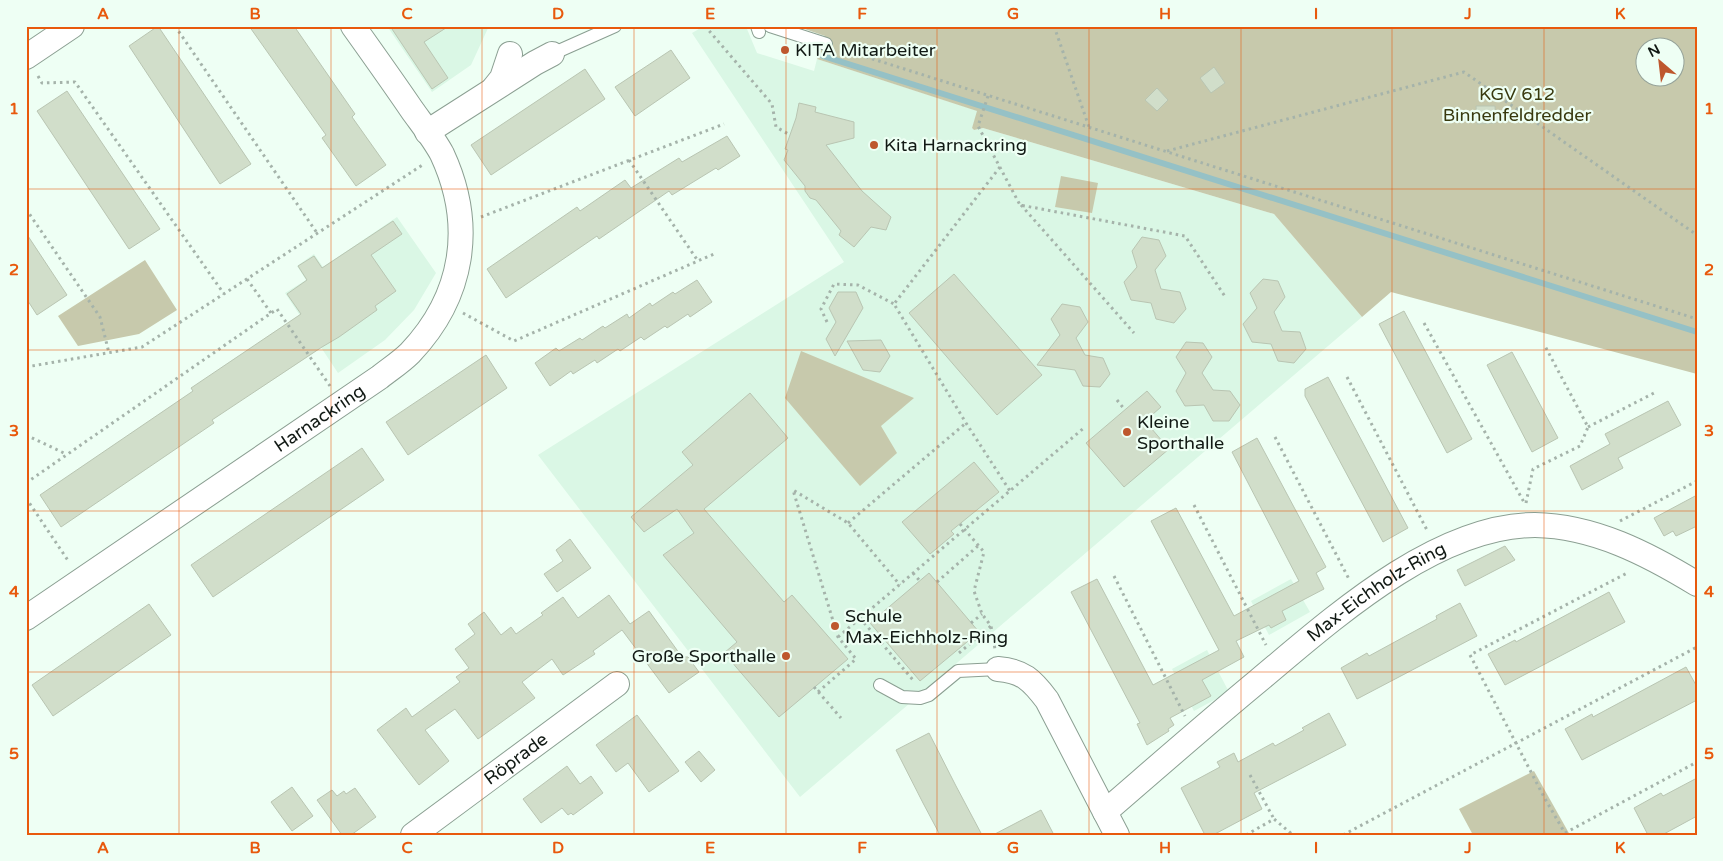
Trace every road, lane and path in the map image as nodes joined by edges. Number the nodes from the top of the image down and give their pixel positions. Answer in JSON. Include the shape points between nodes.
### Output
{"nodes":[{"id":1,"x":72,"y":26,"type":"edge"},
{"id":2,"x":175,"y":26,"type":"edge"},
{"id":3,"x":354,"y":26,"type":"edge"},
{"id":4,"x":615,"y":26,"type":"edge"},
{"id":5,"x":705,"y":26,"type":"edge"},
{"id":6,"x":1054,"y":26,"type":"edge"},
{"id":7,"x":762,"y":28,"type":"edge"},
{"id":8,"x":826,"y":44,"type":"joint"},
{"id":9,"x":510,"y":54,"type":"dead end"},
{"id":10,"x":552,"y":54,"type":"joint"},
{"id":11,"x":32,"y":66,"type":"edge"},
{"id":12,"x":489,"y":92,"type":"junction"},
{"id":13,"x":988,"y":96,"type":"junction"},
{"id":14,"x":724,"y":124,"type":"dead end"},
{"id":15,"x":1090,"y":128,"type":"junction"},
{"id":16,"x":428,"y":132,"type":"junction"},
{"id":17,"x":790,"y":135,"type":"dead end"},
{"id":18,"x":1165,"y":152,"type":"junction"},
{"id":19,"x":441,"y":153,"type":"junction"},
{"id":20,"x":630,"y":160,"type":"junction"},
{"id":21,"x":1000,"y":168,"type":"junction"},
{"id":22,"x":1020,"y":205,"type":"junction"},
{"id":23,"x":26,"y":209,"type":"edge"},
{"id":24,"x":462,"y":225,"type":"junction"},
{"id":25,"x":317,"y":233,"type":"junction"},
{"id":26,"x":1697,"y":236,"type":"edge"},
{"id":27,"x":714,"y":254,"type":"dead end"},
{"id":28,"x":698,"y":261,"type":"junction"},
{"id":29,"x":247,"y":279,"type":"junction"},
{"id":30,"x":224,"y":294,"type":"junction"},
{"id":31,"x":1226,"y":298,"type":"dead end"},
{"id":32,"x":446,"y":302,"type":"junction"},
{"id":33,"x":894,"y":304,"type":"junction"},
{"id":34,"x":271,"y":313,"type":"junction"},
{"id":35,"x":1697,"y":319,"type":"edge"},
{"id":36,"x":828,"y":322,"type":"dead end"},
{"id":37,"x":1424,"y":323,"type":"dead end"},
{"id":38,"x":1134,"y":333,"type":"dead end"},
{"id":39,"x":1545,"y":346,"type":"dead end"},
{"id":40,"x":109,"y":353,"type":"junction"},
{"id":41,"x":26,"y":367,"type":"edge"},
{"id":42,"x":1347,"y":377,"type":"dead end"},
{"id":43,"x":1654,"y":394,"type":"dead end"},
{"id":44,"x":1117,"y":400,"type":"dead end"},
{"id":45,"x":342,"y":403,"type":"junction"},
{"id":46,"x":1125,"y":410,"type":"dead end"},
{"id":47,"x":966,"y":423,"type":"junction"},
{"id":48,"x":1085,"y":427,"type":"dead end"},
{"id":49,"x":1588,"y":427,"type":"junction"},
{"id":50,"x":26,"y":435,"type":"edge"},
{"id":51,"x":1275,"y":437,"type":"dead end"},
{"id":52,"x":67,"y":455,"type":"junction"},
{"id":53,"x":1697,"y":481,"type":"edge"},
{"id":54,"x":26,"y":483,"type":"edge"},
{"id":55,"x":1010,"y":491,"type":"junction"},
{"id":56,"x":26,"y":498,"type":"edge"},
{"id":57,"x":1194,"y":505,"type":"dead end"},
{"id":58,"x":848,"y":523,"type":"junction"},
{"id":59,"x":960,"y":524,"type":"dead end"},
{"id":60,"x":965,"y":529,"type":"junction"},
{"id":61,"x":1596,"y":534,"type":"junction"},
{"id":62,"x":979,"y":545,"type":"junction"},
{"id":63,"x":1437,"y":550,"type":"junction"},
{"id":64,"x":1653,"y":560,"type":"junction"},
{"id":65,"x":913,"y":573,"type":"junction"},
{"id":66,"x":1114,"y":576,"type":"dead end"},
{"id":67,"x":82,"y":580,"type":"junction"},
{"id":68,"x":920,"y":581,"type":"dead end"},
{"id":69,"x":937,"y":582,"type":"dead end"},
{"id":70,"x":900,"y":584,"type":"junction"},
{"id":71,"x":1697,"y":584,"type":"edge"},
{"id":72,"x":1360,"y":600,"type":"junction"},
{"id":73,"x":982,"y":614,"type":"junction"},
{"id":74,"x":26,"y":618,"type":"edge"},
{"id":75,"x":860,"y":618,"type":"junction"},
{"id":76,"x":971,"y":623,"type":"dead end"},
{"id":77,"x":991,"y":626,"type":"junction"},
{"id":78,"x":838,"y":637,"type":"junction"},
{"id":79,"x":1697,"y":647,"type":"edge"},
{"id":80,"x":954,"y":658,"type":"dead end"},
{"id":81,"x":1277,"y":665,"type":"junction"},
{"id":82,"x":998,"y":669,"type":"junction"},
{"id":83,"x":617,"y":684,"type":"dead end"},
{"id":84,"x":880,"y":685,"type":"dead end"},
{"id":85,"x":814,"y":687,"type":"dead end"},
{"id":86,"x":919,"y":687,"type":"dead end"},
{"id":87,"x":818,"y":692,"type":"junction"},
{"id":88,"x":841,"y":718,"type":"dead end"},
{"id":89,"x":1194,"y":734,"type":"junction"},
{"id":90,"x":1516,"y":743,"type":"junction"},
{"id":91,"x":1697,"y":762,"type":"edge"},
{"id":92,"x":1250,"y":775,"type":"dead end"},
{"id":93,"x":1105,"y":812,"type":"junction"},
{"id":94,"x":1274,"y":819,"type":"junction"},
{"id":95,"x":1565,"y":834,"type":"edge"},
{"id":96,"x":413,"y":835,"type":"edge"},
{"id":97,"x":1117,"y":835,"type":"edge"},
{"id":98,"x":1246,"y":835,"type":"edge"},
{"id":99,"x":1293,"y":835,"type":"edge"},
{"id":100,"x":1343,"y":835,"type":"edge"}],
"edges":[{"from":1,"to":11,"type":"street"},
{"from":2,"to":25,"type":"path"},
{"from":3,"to":16,"type":"street","name":"Harnackring"},
{"from":4,"to":10,"type":"lane"},
{"from":5,"to":17,"type":"path","via":[[772,104],[776,127]]},
{"from":6,"to":15,"type":"path"},
{"from":7,"to":8,"type":"lane","via":[[811,44]]},
{"from":8,"to":13,"type":"path"},
{"from":9,"to":12,"type":"street","via":[[502,78]]},
{"from":10,"to":12,"type":"street"},
{"from":11,"to":30,"type":"path","via":[[42,83],[75,82]]},
{"from":12,"to":16,"type":"street"},
{"from":13,"to":15,"type":"path"},
{"from":13,"to":21,"type":"path","via":[[978,126]]},
{"from":14,"to":20,"type":"path"},
{"from":15,"to":18,"type":"path"},
{"from":16,"to":19,"type":"street","name":"Harnackring"},
{"from":18,"to":26,"type":"path","via":[[1464,72]]},
{"from":18,"to":35,"type":"path"},
{"from":19,"to":24,"type":"street","name":"Harnackring","via":[[452,179]]},
{"from":19,"to":25,"type":"path"},
{"from":20,"to":24,"type":"path"},
{"from":20,"to":28,"type":"path"},
{"from":21,"to":22,"type":"path"},
{"from":21,"to":33,"type":"path"},
{"from":22,"to":31,"type":"path","via":[[1185,236]]},
{"from":22,"to":38,"type":"path"},
{"from":23,"to":40,"type":"path","via":[[100,317]]},
{"from":24,"to":32,"type":"street","name":"Harnackring","via":[[457,266]]},
{"from":25,"to":29,"type":"path"},
{"from":27,"to":28,"type":"path"},
{"from":28,"to":32,"type":"path","via":[[514,341]]},
{"from":29,"to":30,"type":"path"},
{"from":29,"to":34,"type":"path"},
{"from":30,"to":40,"type":"path","via":[[142,347]]},
{"from":32,"to":45,"type":"street","name":"Harnackring","via":[[409,354]]},
{"from":33,"to":36,"type":"path","via":[[858,285],[834,284],[821,309]]},
{"from":33,"to":47,"type":"path"},
{"from":34,"to":45,"type":"path","via":[[278,309]]},
{"from":34,"to":52,"type":"path"},
{"from":37,"to":49,"type":"path","via":[[1526,506],[1533,469],[1580,446]]},
{"from":39,"to":49,"type":"path"},
{"from":40,"to":41,"type":"path"},
{"from":42,"to":63,"type":"path"},
{"from":43,"to":49,"type":"path"},
{"from":44,"to":46,"type":"path"},
{"from":45,"to":67,"type":"street","name":"Harnackring"},
{"from":47,"to":55,"type":"path"},
{"from":47,"to":58,"type":"path"},
{"from":48,"to":55,"type":"path"},
{"from":50,"to":52,"type":"path"},
{"from":51,"to":72,"type":"path"},
{"from":52,"to":54,"type":"path"},
{"from":53,"to":61,"type":"path"},
{"from":55,"to":60,"type":"path"},
{"from":56,"to":67,"type":"path"},
{"from":57,"to":81,"type":"path"},
{"from":58,"to":70,"type":"path"},
{"from":58,"to":78,"type":"path","via":[[793,490]]},
{"from":59,"to":60,"type":"path"},
{"from":60,"to":62,"type":"path"},
{"from":60,"to":65,"type":"path"},
{"from":61,"to":63,"type":"street","name":"Max-Eichholz-Ring","via":[[1535,525],[1509,527],[1472,535]]},
{"from":61,"to":64,"type":"street","name":"Max-Eichholz-Ring"},
{"from":62,"to":69,"type":"path"},
{"from":62,"to":73,"type":"path","via":[[984,552],[974,591]]},
{"from":63,"to":72,"type":"street","name":"Max-Eichholz-Ring"},
{"from":64,"to":71,"type":"street","name":"Max-Eichholz-Ring"},
{"from":64,"to":90,"type":"path","via":[[1470,655]]},
{"from":65,"to":68,"type":"path"},
{"from":65,"to":70,"type":"path"},
{"from":66,"to":89,"type":"path"},
{"from":67,"to":74,"type":"street","name":"Harnackring"},
{"from":70,"to":75,"type":"path"},
{"from":72,"to":81,"type":"street","name":"Max-Eichholz-Ring"},
{"from":73,"to":76,"type":"path"},
{"from":73,"to":77,"type":"path"},
{"from":75,"to":78,"type":"path"},
{"from":75,"to":86,"type":"path"},
{"from":77,"to":80,"type":"path"},
{"from":77,"to":82,"type":"path"},
{"from":78,"to":87,"type":"path","via":[[856,659]]},
{"from":79,"to":90,"type":"path"},
{"from":81,"to":89,"type":"street","name":"Max-Eichholz-Ring"},
{"from":82,"to":84,"type":"lane","via":[[958,671],[929,695],[920,698],[902,697]]},
{"from":82,"to":93,"type":"street","via":[[1023,674],[1036,685]]},
{"from":83,"to":96,"type":"street","name":"Röprade"},
{"from":85,"to":87,"type":"path"},
{"from":87,"to":88,"type":"path"},
{"from":89,"to":93,"type":"street","name":"Max-Eichholz-Ring"},
{"from":90,"to":95,"type":"path"},
{"from":90,"to":100,"type":"path"},
{"from":91,"to":95,"type":"path"},
{"from":92,"to":94,"type":"path"},
{"from":93,"to":97,"type":"street"},
{"from":94,"to":98,"type":"path"},
{"from":94,"to":99,"type":"path"}]}
